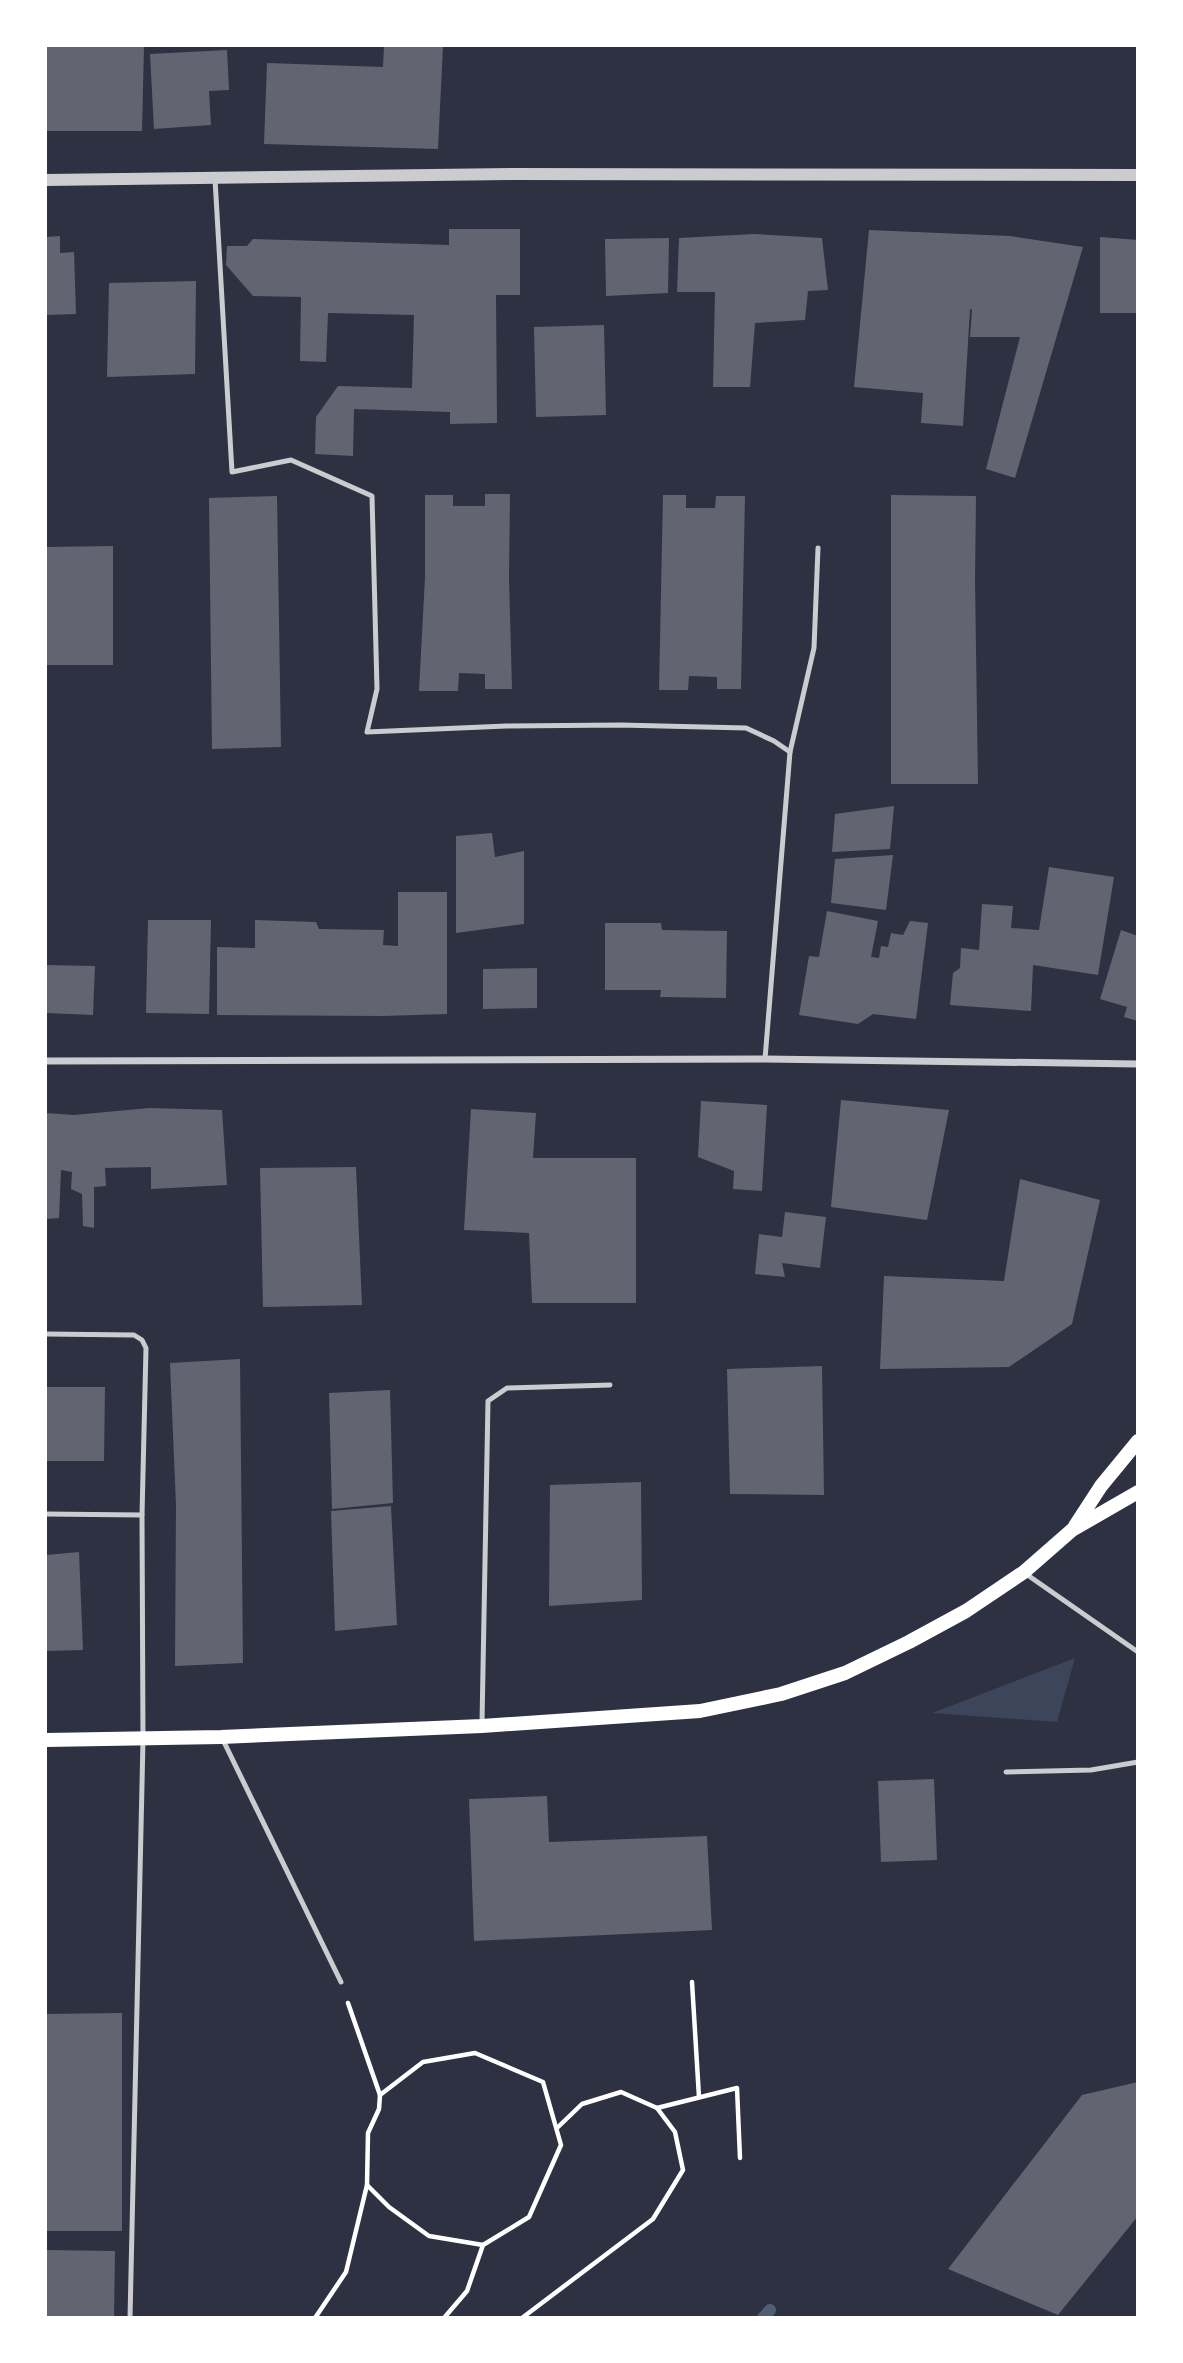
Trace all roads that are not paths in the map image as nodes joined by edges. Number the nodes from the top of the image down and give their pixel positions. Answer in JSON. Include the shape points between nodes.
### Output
{"nodes":[{"id":1,"x":1138,"y":175,"type":"edge"},
{"id":2,"x":215,"y":178,"type":"junction"},
{"id":3,"x":46,"y":180,"type":"edge"},
{"id":4,"x":818,"y":548,"type":"dead end"},
{"id":5,"x":790,"y":752,"type":"junction"},
{"id":6,"x":765,"y":1059,"type":"junction"},
{"id":7,"x":46,"y":1062,"type":"edge"},
{"id":8,"x":1138,"y":1064,"type":"edge"},
{"id":9,"x":46,"y":1334,"type":"edge"},
{"id":10,"x":610,"y":1385,"type":"dead end"},
{"id":11,"x":1138,"y":1441,"type":"edge"},
{"id":12,"x":1138,"y":1492,"type":"edge"},
{"id":13,"x":46,"y":1514,"type":"edge"},
{"id":14,"x":142,"y":1516,"type":"junction"},
{"id":15,"x":1072,"y":1530,"type":"junction"},
{"id":16,"x":1024,"y":1572,"type":"junction"},
{"id":17,"x":1138,"y":1652,"type":"edge"},
{"id":18,"x":482,"y":1726,"type":"junction"},
{"id":19,"x":221,"y":1737,"type":"junction"},
{"id":20,"x":46,"y":1740,"type":"edge"},
{"id":21,"x":143,"y":1740,"type":"junction"},
{"id":22,"x":1138,"y":1762,"type":"edge"},
{"id":23,"x":1006,"y":1772,"type":"dead end"},
{"id":24,"x":341,"y":1982,"type":"road end"},
{"id":25,"x":130,"y":2318,"type":"edge"}],
"edges":[{"from":1,"to":2,"type":"street"},
{"from":2,"to":3,"type":"street"},
{"from":2,"to":5,"type":"lane","via":[[232,472],[291,460],[372,496],[377,689],[367,732],[519,726],[747,728]]},
{"from":4,"to":5,"type":"lane","via":[[814,648]]},
{"from":5,"to":6,"type":"lane"},
{"from":6,"to":7,"type":"street"},
{"from":6,"to":8,"type":"street"},
{"from":9,"to":14,"type":"lane","via":[[134,1335],[142,1340],[146,1348]]},
{"from":10,"to":18,"type":"lane","via":[[507,1388],[488,1401]]},
{"from":11,"to":15,"type":"main road"},
{"from":12,"to":15,"type":"main road"},
{"from":13,"to":14,"type":"lane"},
{"from":14,"to":21,"type":"lane"},
{"from":15,"to":16,"type":"main road"},
{"from":16,"to":17,"type":"lane"},
{"from":16,"to":18,"type":"main road","via":[[909,1642],[845,1673],[781,1694],[700,1711]]},
{"from":18,"to":19,"type":"main road"},
{"from":19,"to":21,"type":"main road"},
{"from":19,"to":24,"type":"lane"},
{"from":20,"to":21,"type":"main road"},
{"from":21,"to":25,"type":"lane"},
{"from":22,"to":23,"type":"lane","via":[[1091,1770]]}]}
